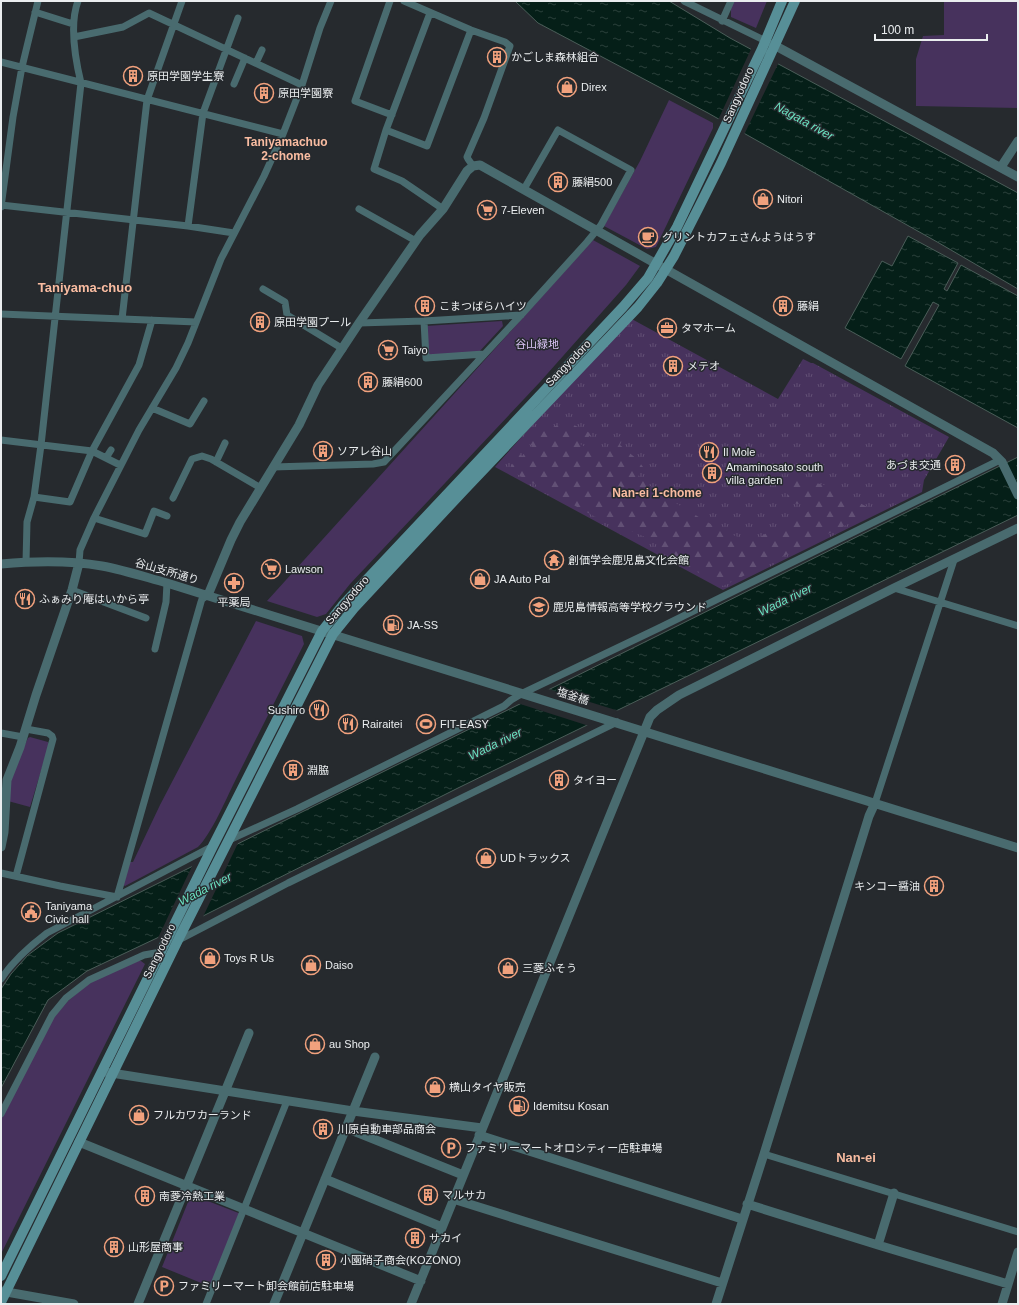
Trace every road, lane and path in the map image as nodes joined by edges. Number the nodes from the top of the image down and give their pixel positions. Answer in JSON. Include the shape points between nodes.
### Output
{"nodes":[{"id":1,"x":38,"y":1,"type":"edge"},
{"id":2,"x":78,"y":1,"type":"edge"},
{"id":3,"x":182,"y":1,"type":"edge"},
{"id":4,"x":331,"y":1,"type":"edge"},
{"id":5,"x":390,"y":1,"type":"edge"},
{"id":6,"x":404,"y":1,"type":"edge"},
{"id":7,"x":684,"y":1,"type":"edge"},
{"id":8,"x":731,"y":1,"type":"edge"},
{"id":9,"x":782,"y":1,"type":"edge"},
{"id":10,"x":795,"y":1,"type":"edge"},
{"id":11,"x":35,"y":12,"type":"junction"},
{"id":12,"x":430,"y":13,"type":"junction"},
{"id":13,"x":238,"y":18,"type":"dead end"},
{"id":14,"x":722,"y":20,"type":"junction"},
{"id":15,"x":73,"y":24,"type":"junction"},
{"id":16,"x":174,"y":24,"type":"junction"},
{"id":17,"x":471,"y":30,"type":"junction"},
{"id":18,"x":74,"y":37,"type":"junction"},
{"id":19,"x":768,"y":47,"type":"junction"},
{"id":20,"x":226,"y":50,"type":"junction"},
{"id":21,"x":262,"y":50,"type":"dead end"},
{"id":22,"x":245,"y":58,"type":"junction"},
{"id":23,"x":1,"y":62,"type":"edge"},
{"id":24,"x":256,"y":63,"type":"junction"},
{"id":25,"x":22,"y":67,"type":"junction"},
{"id":26,"x":81,"y":83,"type":"junction"},
{"id":27,"x":234,"y":84,"type":"dead end"},
{"id":28,"x":302,"y":85,"type":"junction"},
{"id":29,"x":147,"y":100,"type":"junction"},
{"id":30,"x":203,"y":113,"type":"junction"},
{"id":31,"x":392,"y":115,"type":"junction"},
{"id":32,"x":386,"y":130,"type":"junction"},
{"id":33,"x":283,"y":134,"type":"junction"},
{"id":34,"x":1018,"y":141,"type":"edge"},
{"id":35,"x":473,"y":166,"type":"junction"},
{"id":36,"x":1001,"y":166,"type":"junction"},
{"id":37,"x":1018,"y":177,"type":"edge"},
{"id":38,"x":524,"y":190,"type":"junction"},
{"id":39,"x":1,"y":206,"type":"edge"},
{"id":40,"x":359,"y":209,"type":"dead end"},
{"id":41,"x":443,"y":209,"type":"junction"},
{"id":42,"x":68,"y":212,"type":"junction"},
{"id":43,"x":133,"y":221,"type":"junction"},
{"id":44,"x":188,"y":226,"type":"junction"},
{"id":45,"x":596,"y":231,"type":"junction"},
{"id":46,"x":234,"y":233,"type":"junction"},
{"id":47,"x":416,"y":241,"type":"junction"},
{"id":48,"x":661,"y":267,"type":"junction"},
{"id":49,"x":263,"y":289,"type":"dead end"},
{"id":50,"x":1,"y":314,"type":"edge"},
{"id":51,"x":56,"y":316,"type":"junction"},
{"id":52,"x":521,"y":316,"type":"junction"},
{"id":53,"x":122,"y":319,"type":"junction"},
{"id":54,"x":152,"y":320,"type":"junction"},
{"id":55,"x":424,"y":321,"type":"junction"},
{"id":56,"x":196,"y":322,"type":"junction"},
{"id":57,"x":359,"y":323,"type":"junction"},
{"id":58,"x":342,"y":349,"type":"junction"},
{"id":59,"x":484,"y":354,"type":"junction"},
{"id":60,"x":204,"y":401,"type":"dead end"},
{"id":61,"x":152,"y":408,"type":"junction"},
{"id":62,"x":1,"y":440,"type":"edge"},
{"id":63,"x":225,"y":443,"type":"dead end"},
{"id":64,"x":41,"y":445,"type":"junction"},
{"id":65,"x":111,"y":450,"type":"dead end"},
{"id":66,"x":92,"y":451,"type":"junction"},
{"id":67,"x":106,"y":458,"type":"junction"},
{"id":68,"x":1001,"y":461,"type":"junction"},
{"id":69,"x":216,"y":462,"type":"junction"},
{"id":70,"x":120,"y":466,"type":"junction"},
{"id":71,"x":274,"y":467,"type":"junction"},
{"id":72,"x":261,"y":488,"type":"junction"},
{"id":73,"x":1018,"y":495,"type":"edge"},
{"id":74,"x":34,"y":497,"type":"junction"},
{"id":75,"x":172,"y":498,"type":"dead end"},
{"id":76,"x":167,"y":516,"type":"dead end"},
{"id":77,"x":94,"y":518,"type":"junction"},
{"id":78,"x":1018,"y":528,"type":"edge"},
{"id":79,"x":954,"y":560,"type":"junction"},
{"id":80,"x":26,"y":562,"type":"junction"},
{"id":81,"x":79,"y":563,"type":"junction"},
{"id":82,"x":1,"y":564,"type":"edge"},
{"id":83,"x":167,"y":583,"type":"junction"},
{"id":84,"x":894,"y":588,"type":"junction"},
{"id":85,"x":72,"y":590,"type":"junction"},
{"id":86,"x":208,"y":596,"type":"junction"},
{"id":87,"x":940,"y":602,"type":"junction"},
{"id":88,"x":146,"y":618,"type":"dead end"},
{"id":89,"x":1018,"y":626,"type":"edge"},
{"id":90,"x":322,"y":631,"type":"junction"},
{"id":91,"x":334,"y":634,"type":"junction"},
{"id":92,"x":155,"y":649,"type":"dead end"},
{"id":93,"x":523,"y":693,"type":"junction"},
{"id":94,"x":614,"y":722,"type":"junction"},
{"id":95,"x":643,"y":731,"type":"junction"},
{"id":96,"x":1,"y":733,"type":"edge"},
{"id":97,"x":25,"y":733,"type":"junction"},
{"id":98,"x":875,"y":803,"type":"junction"},
{"id":99,"x":2,"y":831,"type":"edge"},
{"id":100,"x":227,"y":843,"type":"junction"},
{"id":101,"x":1,"y":847,"type":"edge"},
{"id":102,"x":1018,"y":848,"type":"edge"},
{"id":103,"x":211,"y":850,"type":"junction"},
{"id":104,"x":1,"y":873,"type":"edge"},
{"id":105,"x":16,"y":876,"type":"junction"},
{"id":106,"x":117,"y":897,"type":"junction"},
{"id":107,"x":178,"y":939,"type":"junction"},
{"id":108,"x":161,"y":952,"type":"junction"},
{"id":109,"x":1,"y":979,"type":"edge"},
{"id":110,"x":249,"y":1033,"type":"dead end"},
{"id":111,"x":375,"y":1057,"type":"dead end"},
{"id":112,"x":102,"y":1072,"type":"junction"},
{"id":113,"x":113,"y":1074,"type":"junction"},
{"id":114,"x":225,"y":1092,"type":"junction"},
{"id":115,"x":287,"y":1101,"type":"junction"},
{"id":116,"x":353,"y":1111,"type":"junction"},
{"id":117,"x":1,"y":1114,"type":"edge"},
{"id":118,"x":346,"y":1128,"type":"junction"},
{"id":119,"x":480,"y":1131,"type":"junction"},
{"id":120,"x":79,"y":1142,"type":"junction"},
{"id":121,"x":764,"y":1154,"type":"junction"},
{"id":122,"x":463,"y":1175,"type":"junction"},
{"id":123,"x":325,"y":1179,"type":"junction"},
{"id":124,"x":187,"y":1185,"type":"junction"},
{"id":125,"x":894,"y":1194,"type":"junction"},
{"id":126,"x":453,"y":1199,"type":"junction"},
{"id":127,"x":747,"y":1204,"type":"junction"},
{"id":128,"x":245,"y":1208,"type":"junction"},
{"id":129,"x":742,"y":1219,"type":"junction"},
{"id":130,"x":442,"y":1227,"type":"junction"},
{"id":131,"x":303,"y":1232,"type":"junction"},
{"id":132,"x":1018,"y":1232,"type":"edge"},
{"id":133,"x":878,"y":1245,"type":"junction"},
{"id":134,"x":1018,"y":1252,"type":"edge"},
{"id":135,"x":1,"y":1276,"type":"edge"},
{"id":136,"x":421,"y":1281,"type":"junction"},
{"id":137,"x":722,"y":1283,"type":"junction"},
{"id":138,"x":1008,"y":1284,"type":"junction"},
{"id":139,"x":4,"y":1291,"type":"edge"},
{"id":140,"x":1,"y":1302,"type":"edge"},
{"id":141,"x":74,"y":1304,"type":"edge"},
{"id":142,"x":138,"y":1304,"type":"edge"},
{"id":143,"x":206,"y":1304,"type":"edge"},
{"id":144,"x":274,"y":1304,"type":"edge"},
{"id":145,"x":411,"y":1304,"type":"edge"},
{"id":146,"x":716,"y":1304,"type":"edge"},
{"id":147,"x":1002,"y":1304,"type":"edge"}],
"edges":[{"from":1,"to":11,"type":"street"},
{"from":2,"to":15,"type":"street"},
{"from":3,"to":16,"type":"street"},
{"from":4,"to":28,"type":"street"},
{"from":5,"to":31,"type":"street","via":[[355,101]]},
{"from":6,"to":12,"type":"street"},
{"from":7,"to":14,"type":"street"},
{"from":8,"to":14,"type":"street"},
{"from":9,"to":19,"type":"main road","name":"Sangyodoro"},
{"from":10,"to":19,"type":"main road","name":"Sangyodoro"},
{"from":11,"to":15,"type":"street"},
{"from":11,"to":25,"type":"street"},
{"from":12,"to":17,"type":"street"},
{"from":12,"to":31,"type":"street"},
{"from":13,"to":20,"type":"street"},
{"from":14,"to":19,"type":"street"},
{"from":15,"to":18,"type":"street"},
{"from":16,"to":18,"type":"street","via":[[149,13],[123,27]]},
{"from":16,"to":20,"type":"street"},
{"from":16,"to":29,"type":"street"},
{"from":17,"to":32,"type":"street","via":[[427,146]]},
{"from":17,"to":35,"type":"street","via":[[510,46],[468,157]]},
{"from":18,"to":26,"type":"street"},
{"from":19,"to":36,"type":"street"},
{"from":19,"to":48,"type":"main road","name":"Sangyodoro","via":[[725,127],[677,226]]},
{"from":19,"to":48,"type":"main road","name":"Sangyodoro","via":[[735,132],[696,213],[674,256]]},
{"from":20,"to":22,"type":"street"},
{"from":20,"to":30,"type":"street"},
{"from":21,"to":24,"type":"street"},
{"from":22,"to":24,"type":"street"},
{"from":22,"to":27,"type":"street"},
{"from":23,"to":25,"type":"street"},
{"from":24,"to":28,"type":"street"},
{"from":25,"to":26,"type":"street"},
{"from":25,"to":39,"type":"street"},
{"from":26,"to":29,"type":"street"},
{"from":26,"to":42,"type":"street"},
{"from":28,"to":33,"type":"street"},
{"from":29,"to":30,"type":"street"},
{"from":29,"to":43,"type":"street"},
{"from":30,"to":33,"type":"street"},
{"from":30,"to":44,"type":"street"},
{"from":31,"to":32,"type":"street"},
{"from":32,"to":41,"type":"street","via":[[374,169],[402,181]]},
{"from":33,"to":46,"type":"street"},
{"from":34,"to":36,"type":"street"},
{"from":35,"to":38,"type":"street","via":[[480,165]]},
{"from":35,"to":41,"type":"street","via":[[467,171]]},
{"from":36,"to":37,"type":"street"},
{"from":38,"to":45,"type":"street"},
{"from":38,"to":45,"type":"street","via":[[558,130],[631,170]]},
{"from":39,"to":42,"type":"street"},
{"from":40,"to":47,"type":"street"},
{"from":41,"to":47,"type":"street"},
{"from":42,"to":43,"type":"street"},
{"from":42,"to":51,"type":"street"},
{"from":43,"to":44,"type":"street"},
{"from":43,"to":53,"type":"street"},
{"from":44,"to":46,"type":"street"},
{"from":45,"to":48,"type":"street"},
{"from":45,"to":52,"type":"street"},
{"from":46,"to":56,"type":"street"},
{"from":47,"to":57,"type":"street"},
{"from":48,"to":68,"type":"street","via":[[993,453]]},
{"from":48,"to":90,"type":"main road","name":"Sangyodoro","via":[[347,600]]},
{"from":48,"to":91,"type":"main road","name":"Sangyodoro","via":[[656,283],[638,307],[359,603]]},
{"from":49,"to":58,"type":"street","via":[[285,302],[286,315]]},
{"from":50,"to":51,"type":"street"},
{"from":51,"to":53,"type":"street"},
{"from":51,"to":64,"type":"street"},
{"from":52,"to":55,"type":"street"},
{"from":52,"to":59,"type":"street"},
{"from":53,"to":54,"type":"street"},
{"from":54,"to":56,"type":"street"},
{"from":54,"to":66,"type":"street","via":[[139,365]]},
{"from":55,"to":57,"type":"street"},
{"from":55,"to":59,"type":"street","via":[[426,358]]},
{"from":56,"to":61,"type":"street","via":[[176,368]]},
{"from":57,"to":58,"type":"street"},
{"from":58,"to":71,"type":"street","via":[[318,385]]},
{"from":59,"to":71,"type":"street","via":[[382,463]]},
{"from":60,"to":61,"type":"street","via":[[190,424]]},
{"from":61,"to":70,"type":"street"},
{"from":62,"to":64,"type":"street"},
{"from":63,"to":69,"type":"street"},
{"from":64,"to":66,"type":"street"},
{"from":64,"to":74,"type":"street"},
{"from":65,"to":67,"type":"street"},
{"from":66,"to":67,"type":"street"},
{"from":66,"to":74,"type":"street","via":[[70,502]]},
{"from":67,"to":70,"type":"street"},
{"from":68,"to":73,"type":"street"},
{"from":68,"to":93,"type":"street"},
{"from":69,"to":72,"type":"street"},
{"from":69,"to":75,"type":"street","via":[[205,457],[192,459]]},
{"from":70,"to":77,"type":"street"},
{"from":71,"to":72,"type":"street"},
{"from":72,"to":86,"type":"street","via":[[231,540]]},
{"from":74,"to":80,"type":"street","via":[[27,522]]},
{"from":76,"to":77,"type":"street","via":[[154,511],[145,534]]},
{"from":77,"to":81,"type":"street","via":[[80,550]]},
{"from":78,"to":79,"type":"street"},
{"from":79,"to":84,"type":"street"},
{"from":79,"to":87,"type":"street"},
{"from":80,"to":81,"type":"street","name":"谷山支所通り"},
{"from":80,"to":82,"type":"street","name":"谷山支所通り"},
{"from":81,"to":83,"type":"street","name":"谷山支所通り"},
{"from":81,"to":85,"type":"street"},
{"from":83,"to":86,"type":"street","name":"谷山支所通り"},
{"from":83,"to":92,"type":"street","via":[[166,602]]},
{"from":84,"to":87,"type":"street"},
{"from":84,"to":95,"type":"street","via":[[679,695],[656,710]]},
{"from":85,"to":88,"type":"street"},
{"from":85,"to":97,"type":"street","via":[[38,687]]},
{"from":86,"to":90,"type":"street","name":"谷山支所通り"},
{"from":86,"to":106,"type":"street","via":[[202,599]]},
{"from":87,"to":89,"type":"street"},
{"from":87,"to":98,"type":"street"},
{"from":90,"to":91,"type":"street","name":"谷山支所通り"},
{"from":90,"to":103,"type":"main road","name":"Sangyodoro"},
{"from":91,"to":93,"type":"street","name":"塩釜橋"},
{"from":91,"to":100,"type":"main road","name":"Sangyodoro"},
{"from":93,"to":94,"type":"street","name":"塩釜橋"},
{"from":93,"to":100,"type":"street","via":[[504,706]]},
{"from":94,"to":95,"type":"street","name":"塩釜橋"},
{"from":94,"to":107,"type":"street"},
{"from":95,"to":98,"type":"street","name":"塩釜橋"},
{"from":95,"to":119,"type":"street"},
{"from":96,"to":97,"type":"street"},
{"from":97,"to":99,"type":"street","via":[[7,780]]},
{"from":97,"to":105,"type":"street","via":[[48,733],[53,739]]},
{"from":98,"to":102,"type":"street","name":"塩釜橋"},
{"from":98,"to":121,"type":"street","via":[[868,816]]},
{"from":99,"to":101,"type":"street"},
{"from":100,"to":107,"type":"main road","name":"Sangyodoro"},
{"from":103,"to":106,"type":"street"},
{"from":103,"to":108,"type":"main road","name":"Sangyodoro"},
{"from":104,"to":105,"type":"street"},
{"from":105,"to":106,"type":"street"},
{"from":106,"to":109,"type":"street","via":[[47,934],[27,950]]},
{"from":107,"to":113,"type":"main road","name":"Sangyodoro"},
{"from":108,"to":112,"type":"main road","name":"Sangyodoro"},
{"from":108,"to":117,"type":"street","via":[[144,955],[89,980],[66,998],[52,1015]]},
{"from":110,"to":114,"type":"street"},
{"from":111,"to":116,"type":"street"},
{"from":112,"to":113,"type":"street"},
{"from":112,"to":135,"type":"main road","name":"Sangyodoro"},
{"from":113,"to":114,"type":"street"},
{"from":113,"to":120,"type":"main road","name":"Sangyodoro"},
{"from":114,"to":115,"type":"street"},
{"from":114,"to":124,"type":"street"},
{"from":115,"to":116,"type":"street"},
{"from":115,"to":128,"type":"street"},
{"from":116,"to":118,"type":"street"},
{"from":116,"to":119,"type":"street"},
{"from":118,"to":122,"type":"street"},
{"from":118,"to":123,"type":"street"},
{"from":119,"to":122,"type":"street"},
{"from":119,"to":129,"type":"street"},
{"from":120,"to":124,"type":"street"},
{"from":120,"to":139,"type":"main road","name":"Sangyodoro"},
{"from":121,"to":125,"type":"street"},
{"from":121,"to":127,"type":"street"},
{"from":122,"to":126,"type":"street"},
{"from":123,"to":130,"type":"street"},
{"from":123,"to":131,"type":"street"},
{"from":124,"to":128,"type":"street"},
{"from":124,"to":142,"type":"street"},
{"from":125,"to":132,"type":"street"},
{"from":125,"to":133,"type":"street"},
{"from":126,"to":130,"type":"street"},
{"from":126,"to":137,"type":"street"},
{"from":127,"to":129,"type":"street"},
{"from":127,"to":133,"type":"street"},
{"from":128,"to":131,"type":"street"},
{"from":128,"to":143,"type":"street"},
{"from":129,"to":137,"type":"street"},
{"from":130,"to":136,"type":"street"},
{"from":131,"to":136,"type":"street"},
{"from":131,"to":144,"type":"street"},
{"from":133,"to":138,"type":"street"},
{"from":134,"to":138,"type":"street"},
{"from":136,"to":145,"type":"street"},
{"from":137,"to":146,"type":"street"},
{"from":138,"to":147,"type":"street"},
{"from":139,"to":140,"type":"main road","name":"Sangyodoro"},
{"from":139,"to":141,"type":"street"}]}
